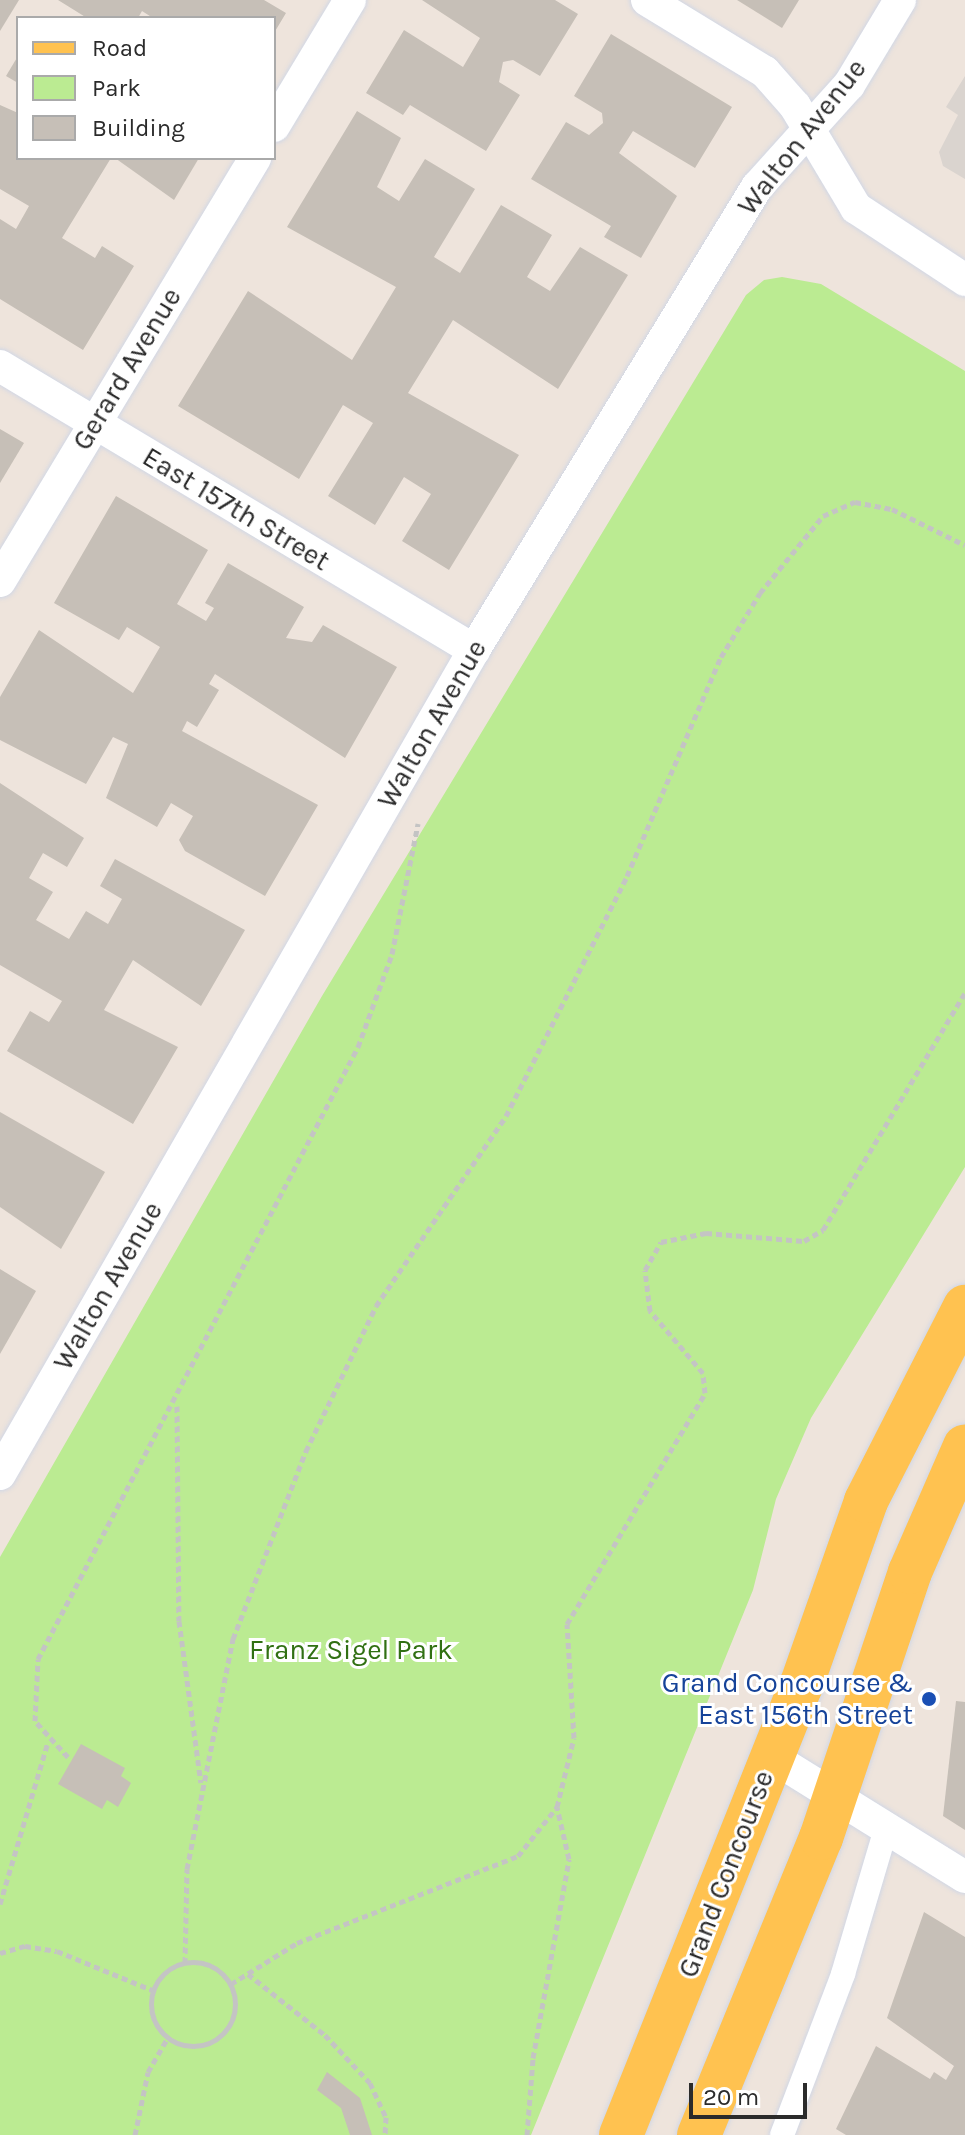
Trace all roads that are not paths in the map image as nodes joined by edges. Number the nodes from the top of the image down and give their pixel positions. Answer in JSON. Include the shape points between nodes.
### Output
{"nodes":[{"id":1,"x":350,"y":0,"type":"edge"},
{"id":2,"x":647,"y":0,"type":"edge"},
{"id":3,"x":900,"y":0,"type":"edge"},
{"id":4,"x":276,"y":123,"type":"edge"},
{"id":5,"x":809,"y":128,"type":"junction"},
{"id":6,"x":254,"y":160,"type":"edge"},
{"id":7,"x":965,"y":280,"type":"edge"},
{"id":8,"x":0,"y":366,"type":"edge"},
{"id":9,"x":95,"y":423,"type":"junction"},
{"id":10,"x":0,"y":581,"type":"edge"},
{"id":11,"x":474,"y":650,"type":"junction"},
{"id":12,"x":965,"y":1307,"type":"edge"},
{"id":13,"x":965,"y":1446,"type":"edge"},
{"id":14,"x":0,"y":1474,"type":"edge"},
{"id":15,"x":772,"y":1757,"type":"junction"},
{"id":16,"x":835,"y":1796,"type":"junction"},
{"id":17,"x":886,"y":1829,"type":"junction"},
{"id":18,"x":965,"y":1877,"type":"edge"},
{"id":19,"x":621,"y":2135,"type":"edge"},
{"id":20,"x":699,"y":2135,"type":"edge"},
{"id":21,"x":782,"y":2135,"type":"edge"}],
"edges":[{"from":1,"to":4,"type":"street"},
{"from":2,"to":5,"type":"street","via":[[765,72]]},
{"from":3,"to":5,"type":"street","name":"Walton Avenue","via":[[849,85]]},
{"from":5,"to":7,"type":"street","via":[[856,208]]},
{"from":5,"to":11,"type":"street","name":"Walton Avenue","via":[[757,187]]},
{"from":6,"to":9,"type":"street","name":"Gerard Avenue"},
{"from":8,"to":9,"type":"street","name":"East 157th Street"},
{"from":9,"to":10,"type":"street","name":"Gerard Avenue"},
{"from":9,"to":11,"type":"street","name":"East 157th Street"},
{"from":11,"to":14,"type":"street","name":"Walton Avenue"},
{"from":12,"to":15,"type":"main road","name":"Grand Concourse","via":[[871,1488]]},
{"from":13,"to":16,"type":"main road","via":[[914,1560]]},
{"from":15,"to":16,"type":"street"},
{"from":15,"to":19,"type":"main road","name":"Grand Concourse"},
{"from":16,"to":17,"type":"street"},
{"from":16,"to":20,"type":"main road"},
{"from":17,"to":18,"type":"street"},
{"from":17,"to":21,"type":"street","via":[[843,1974]]}]}
